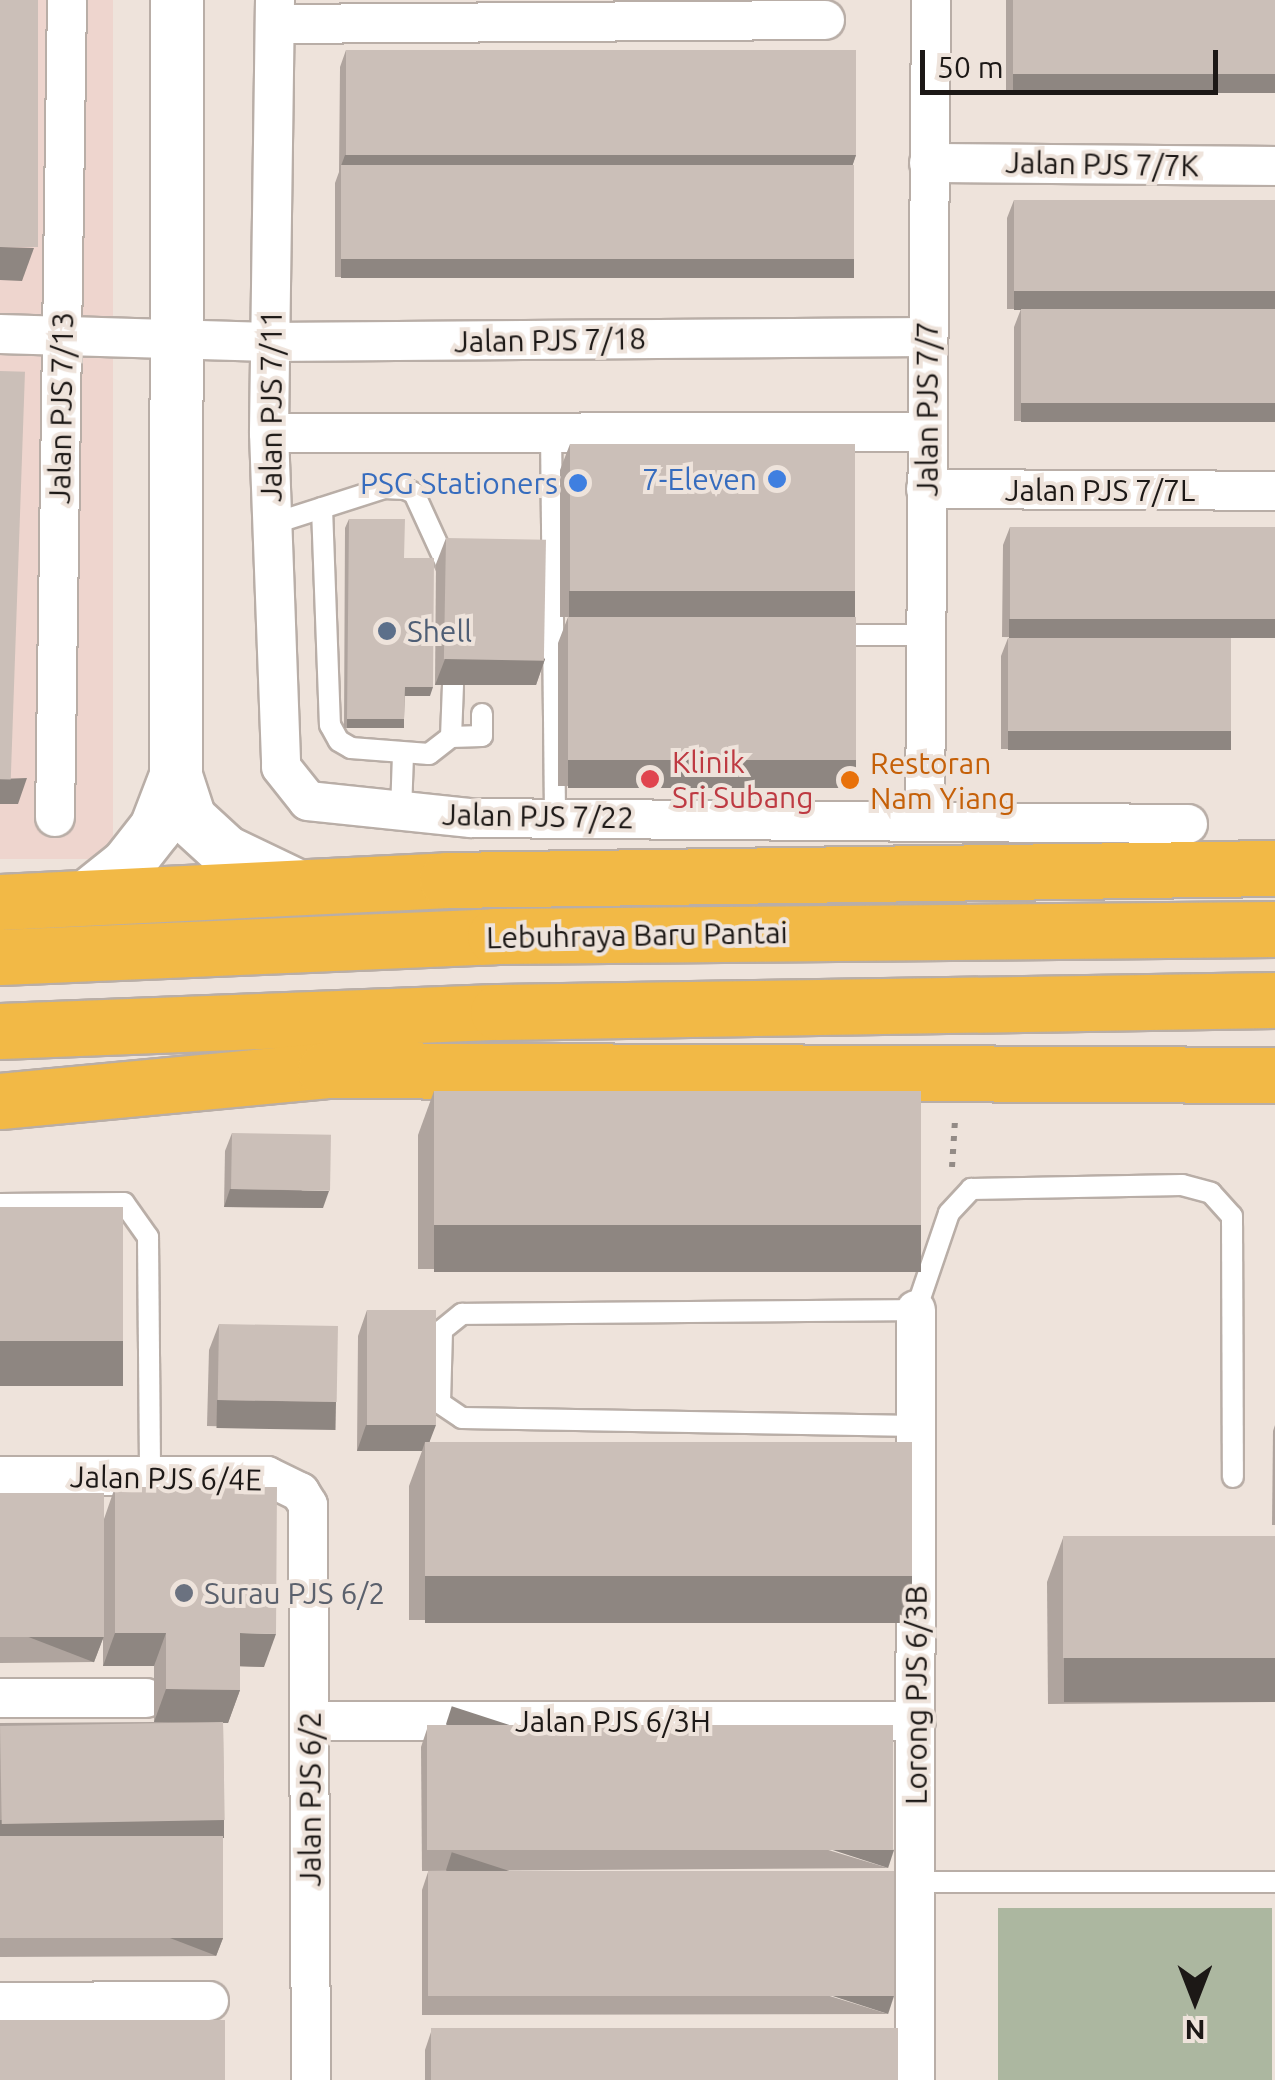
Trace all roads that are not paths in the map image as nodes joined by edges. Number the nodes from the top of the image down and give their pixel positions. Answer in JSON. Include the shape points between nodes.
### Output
{"nodes":[{"id":1,"x":67,"y":0,"type":"edge"},
{"id":2,"x":177,"y":0,"type":"edge"},
{"id":3,"x":930,"y":0,"type":"edge"},
{"id":4,"x":275,"y":12,"type":"edge"},
{"id":5,"x":825,"y":20,"type":"dead end"},
{"id":6,"x":929,"y":163,"type":"junction"},
{"id":7,"x":1275,"y":166,"type":"edge"},
{"id":8,"x":0,"y":334,"type":"edge"},
{"id":9,"x":62,"y":334,"type":"junction"},
{"id":10,"x":927,"y":336,"type":"junction"},
{"id":11,"x":172,"y":340,"type":"junction"},
{"id":12,"x":270,"y":342,"type":"junction"},
{"id":13,"x":551,"y":431,"type":"junction"},
{"id":14,"x":270,"y":432,"type":"junction"},
{"id":15,"x":926,"y":432,"type":"junction"},
{"id":16,"x":926,"y":488,"type":"junction"},
{"id":17,"x":1275,"y":492,"type":"edge"},
{"id":18,"x":322,"y":508,"type":"junction"},
{"id":19,"x":272,"y":524,"type":"junction"},
{"id":20,"x":447,"y":565,"type":"edge"},
{"id":21,"x":808,"y":635,"type":"edge"},
{"id":22,"x":926,"y":635,"type":"junction"},
{"id":23,"x":453,"y":685,"type":"edge"},
{"id":24,"x":482,"y":714,"type":"dead end"},
{"id":25,"x":451,"y":737,"type":"junction"},
{"id":26,"x":403,"y":754,"type":"junction"},
{"id":27,"x":176,"y":776,"type":"junction"},
{"id":28,"x":308,"y":801,"type":"joint"},
{"id":29,"x":401,"y":812,"type":"junction"},
{"id":30,"x":55,"y":817,"type":"dead end"},
{"id":31,"x":554,"y":818,"type":"junction"},
{"id":32,"x":925,"y":818,"type":"junction"},
{"id":33,"x":1188,"y":824,"type":"dead end"},
{"id":34,"x":1275,"y":868,"type":"edge"},
{"id":35,"x":298,"y":887,"type":"junction"},
{"id":36,"x":88,"y":896,"type":"junction"},
{"id":37,"x":0,"y":902,"type":"edge"},
{"id":38,"x":1275,"y":928,"type":"edge"},
{"id":39,"x":0,"y":957,"type":"edge"},
{"id":40,"x":1275,"y":1000,"type":"edge"},
{"id":41,"x":0,"y":1031,"type":"edge"},
{"id":42,"x":1275,"y":1075,"type":"edge"},
{"id":43,"x":0,"y":1101,"type":"edge"},
{"id":44,"x":0,"y":1204,"type":"edge"},
{"id":45,"x":916,"y":1310,"type":"junction"},
{"id":46,"x":916,"y":1426,"type":"junction"},
{"id":47,"x":0,"y":1476,"type":"edge"},
{"id":48,"x":150,"y":1476,"type":"junction"},
{"id":49,"x":1233,"y":1477,"type":"dead end"},
{"id":50,"x":309,"y":1518,"type":"joint"},
{"id":51,"x":0,"y":1698,"type":"edge"},
{"id":52,"x":146,"y":1698,"type":"dead end"},
{"id":53,"x":310,"y":1720,"type":"junction"},
{"id":54,"x":916,"y":1720,"type":"junction"},
{"id":55,"x":916,"y":1882,"type":"junction"},
{"id":56,"x":1275,"y":1882,"type":"edge"},
{"id":57,"x":209,"y":2001,"type":"dead end"},
{"id":58,"x":0,"y":2002,"type":"edge"},
{"id":59,"x":876,"y":2035,"type":"edge"},
{"id":60,"x":916,"y":2035,"type":"junction"},
{"id":61,"x":311,"y":2080,"type":"edge"},
{"id":62,"x":916,"y":2080,"type":"edge"}],
"edges":[{"from":1,"to":9,"type":"street","name":"Jalan PJS 7/13"},
{"from":2,"to":11,"type":"street"},
{"from":3,"to":6,"type":"street","name":"Jalan PJS 7/7"},
{"from":4,"to":5,"type":"street"},
{"from":4,"to":12,"type":"street","name":"Jalan PJS 7/11"},
{"from":6,"to":7,"type":"street","name":"Jalan PJS 7/7K"},
{"from":6,"to":10,"type":"street","name":"Jalan PJS 7/7"},
{"from":8,"to":9,"type":"street","name":"Jalan PJS 7/18"},
{"from":9,"to":11,"type":"street","name":"Jalan PJS 7/18"},
{"from":9,"to":30,"type":"street","name":"Jalan PJS 7/13"},
{"from":10,"to":12,"type":"street","name":"Jalan PJS 7/18"},
{"from":10,"to":15,"type":"street","name":"Jalan PJS 7/7"},
{"from":11,"to":12,"type":"street","name":"Jalan PJS 7/18"},
{"from":11,"to":27,"type":"street"},
{"from":12,"to":14,"type":"street","name":"Jalan PJS 7/11"},
{"from":13,"to":14,"type":"street"},
{"from":13,"to":15,"type":"street"},
{"from":13,"to":31,"type":"lane","via":[[562,635]]},
{"from":14,"to":19,"type":"street","name":"Jalan PJS 7/11"},
{"from":15,"to":16,"type":"street","name":"Jalan PJS 7/7"},
{"from":16,"to":17,"type":"street","name":"Jalan PJS 7/7L"},
{"from":16,"to":22,"type":"street","name":"Jalan PJS 7/7"},
{"from":18,"to":19,"type":"lane"},
{"from":18,"to":20,"type":"lane","via":[[384,488],[414,493]]},
{"from":18,"to":26,"type":"lane","via":[[330,725],[351,748]]},
{"from":19,"to":28,"type":"street","name":"Jalan PJS 7/11","via":[[281,767]]},
{"from":21,"to":22,"type":"lane"},
{"from":22,"to":32,"type":"street","name":"Jalan PJS 7/7"},
{"from":23,"to":25,"type":"lane"},
{"from":24,"to":25,"type":"lane","via":[[482,736]]},
{"from":25,"to":26,"type":"lane","via":[[429,754]]},
{"from":26,"to":29,"type":"lane"},
{"from":27,"to":35,"type":"street","via":[[190,819],[226,852]]},
{"from":27,"to":36,"type":"street","via":[[156,828],[127,865]]},
{"from":28,"to":29,"type":"street","name":"Jalan PJS 7/22"},
{"from":29,"to":31,"type":"street","name":"Jalan PJS 7/22"},
{"from":31,"to":32,"type":"street","name":"Jalan PJS 7/22"},
{"from":32,"to":33,"type":"street","name":"Jalan PJS 7/22"},
{"from":34,"to":35,"type":"highway"},
{"from":35,"to":36,"type":"highway"},
{"from":36,"to":37,"type":"highway"},
{"from":38,"to":39,"type":"highway","name":"Lebuhraya Baru Pantai","via":[[495,936]]},
{"from":40,"to":41,"type":"highway","via":[[518,1012]]},
{"from":42,"to":43,"type":"highway","via":[[325,1070]]},
{"from":44,"to":48,"type":"lane","via":[[124,1202],[148,1237]]},
{"from":45,"to":46,"type":"street","name":"Lorong PJS 6/3B"},
{"from":45,"to":46,"type":"lane","via":[[462,1314],[442,1330],[440,1403],[462,1418]]},
{"from":45,"to":49,"type":"lane","via":[[950,1213],[971,1189],[1182,1186],[1225,1204],[1232,1216]]},
{"from":46,"to":54,"type":"street","name":"Lorong PJS 6/3B"},
{"from":47,"to":48,"type":"street","name":"Jalan PJS 6/4E"},
{"from":48,"to":50,"type":"street","name":"Jalan PJS 6/4E","via":[[267,1476],[300,1492]]},
{"from":50,"to":53,"type":"street","name":"Jalan PJS 6/2"},
{"from":51,"to":52,"type":"street"},
{"from":53,"to":54,"type":"street","name":"Jalan PJS 6/3H"},
{"from":53,"to":61,"type":"street","name":"Jalan PJS 6/2"},
{"from":54,"to":55,"type":"street","name":"Lorong PJS 6/3B"},
{"from":55,"to":56,"type":"lane"},
{"from":55,"to":60,"type":"street","name":"Lorong PJS 6/3B"},
{"from":57,"to":58,"type":"street"},
{"from":59,"to":60,"type":"street"},
{"from":60,"to":62,"type":"street","name":"Lorong PJS 6/3B"}]}
